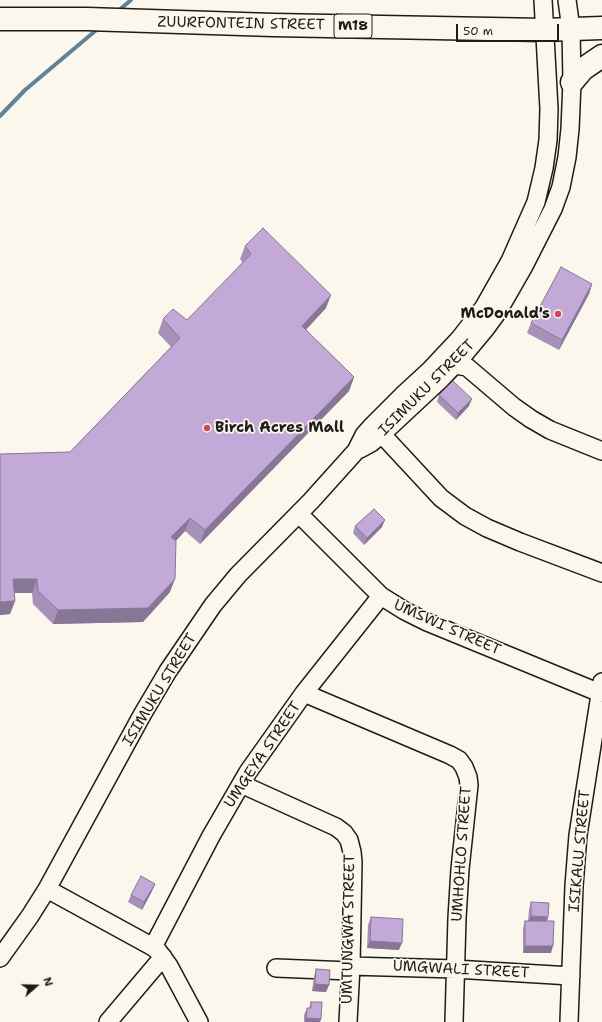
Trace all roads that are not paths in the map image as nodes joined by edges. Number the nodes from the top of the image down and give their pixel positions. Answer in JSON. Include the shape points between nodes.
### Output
{"nodes":[{"id":1,"x":543,"y":0,"type":"edge"},
{"id":2,"x":567,"y":0,"type":"edge"},
{"id":3,"x":0,"y":19,"type":"edge"},
{"id":4,"x":602,"y":28,"type":"edge"},
{"id":5,"x":571,"y":29,"type":"junction"},
{"id":6,"x":544,"y":30,"type":"junction"},
{"id":7,"x":602,"y":56,"type":"edge"},
{"id":8,"x":572,"y":82,"type":"junction"},
{"id":9,"x":532,"y":233,"type":"junction"},
{"id":10,"x":456,"y":358,"type":"junction"},
{"id":11,"x":378,"y":429,"type":"junction"},
{"id":12,"x":602,"y":451,"type":"edge"},
{"id":13,"x":299,"y":514,"type":"junction"},
{"id":14,"x":602,"y":573,"type":"edge"},
{"id":15,"x":382,"y":596,"type":"junction"},
{"id":16,"x":601,"y":687,"type":"edge"},
{"id":17,"x":304,"y":693,"type":"junction"},
{"id":18,"x":240,"y":784,"type":"junction"},
{"id":19,"x":47,"y":889,"type":"junction"},
{"id":20,"x":158,"y":952,"type":"junction"},
{"id":21,"x":0,"y":958,"type":"edge"},
{"id":22,"x":276,"y":968,"type":"dead end"},
{"id":23,"x":351,"y":968,"type":"junction"},
{"id":24,"x":455,"y":969,"type":"junction"},
{"id":25,"x":571,"y":976,"type":"junction"},
{"id":26,"x":108,"y":1022,"type":"edge"},
{"id":27,"x":198,"y":1022,"type":"edge"},
{"id":28,"x":348,"y":1022,"type":"edge"},
{"id":29,"x":454,"y":1022,"type":"edge"},
{"id":30,"x":569,"y":1022,"type":"edge"}],
"edges":[{"from":1,"to":6,"type":"street"},
{"from":2,"to":5,"type":"street"},
{"from":3,"to":6,"type":"main road","name":"ZUURFONTEIN STREET","number":"M18"},
{"from":4,"to":5,"type":"main road","name":"ZUURFONTEIN STREET","number":"M18"},
{"from":5,"to":6,"type":"main road","name":"ZUURFONTEIN STREET","number":"M18"},
{"from":5,"to":8,"type":"street"},
{"from":6,"to":9,"type":"street","via":[[549,109],[548,140]]},
{"from":7,"to":8,"type":"main road","via":[[583,69]]},
{"from":8,"to":9,"type":"street","via":[[569,136],[561,186],[553,209]]},
{"from":9,"to":10,"type":"street","name":"ISIMUKU STREET","via":[[510,261]]},
{"from":10,"to":11,"type":"street","name":"ISIMUKU STREET"},
{"from":10,"to":12,"type":"street","via":[[531,420]]},
{"from":11,"to":13,"type":"street","name":"ISIMUKU STREET","via":[[371,443],[356,451]]},
{"from":11,"to":14,"type":"street","via":[[441,498],[465,516],[520,542]]},
{"from":13,"to":15,"type":"street","name":"UMSWI STREET"},
{"from":13,"to":19,"type":"street","name":"ISIMUKU STREET","via":[[238,575],[213,605],[168,671]]},
{"from":15,"to":16,"type":"street","name":"UMSWI STREET","via":[[427,622]]},
{"from":15,"to":17,"type":"street","name":"UMGEYA STREET"},
{"from":16,"to":25,"type":"street","name":"ISIKALU STREET","via":[[578,835]]},
{"from":17,"to":18,"type":"street","name":"UMGEYA STREET"},
{"from":17,"to":24,"type":"street","name":"UMHOHLO STREET","via":[[450,755],[459,760],[464,767],[469,785],[460,869]]},
{"from":18,"to":20,"type":"street","name":"UMGEYA STREET","via":[[215,829]]},
{"from":18,"to":23,"type":"street","name":"UMTUNGWA STREET","via":[[336,827],[349,840],[353,862]]},
{"from":19,"to":20,"type":"street"},
{"from":19,"to":21,"type":"street","name":"ISIMUKU STREET"},
{"from":20,"to":26,"type":"street","name":"UMGEYA STREET"},
{"from":20,"to":27,"type":"street"},
{"from":22,"to":23,"type":"street","name":"UMGWALI STREET"},
{"from":23,"to":24,"type":"street","name":"UMGWALI STREET"},
{"from":23,"to":28,"type":"street","name":"UMTUNGWA STREET"},
{"from":24,"to":25,"type":"street","name":"UMGWALI STREET"},
{"from":24,"to":29,"type":"street","name":"UMHOHLO STREET"},
{"from":25,"to":30,"type":"street","name":"ISIKALU STREET"}]}
